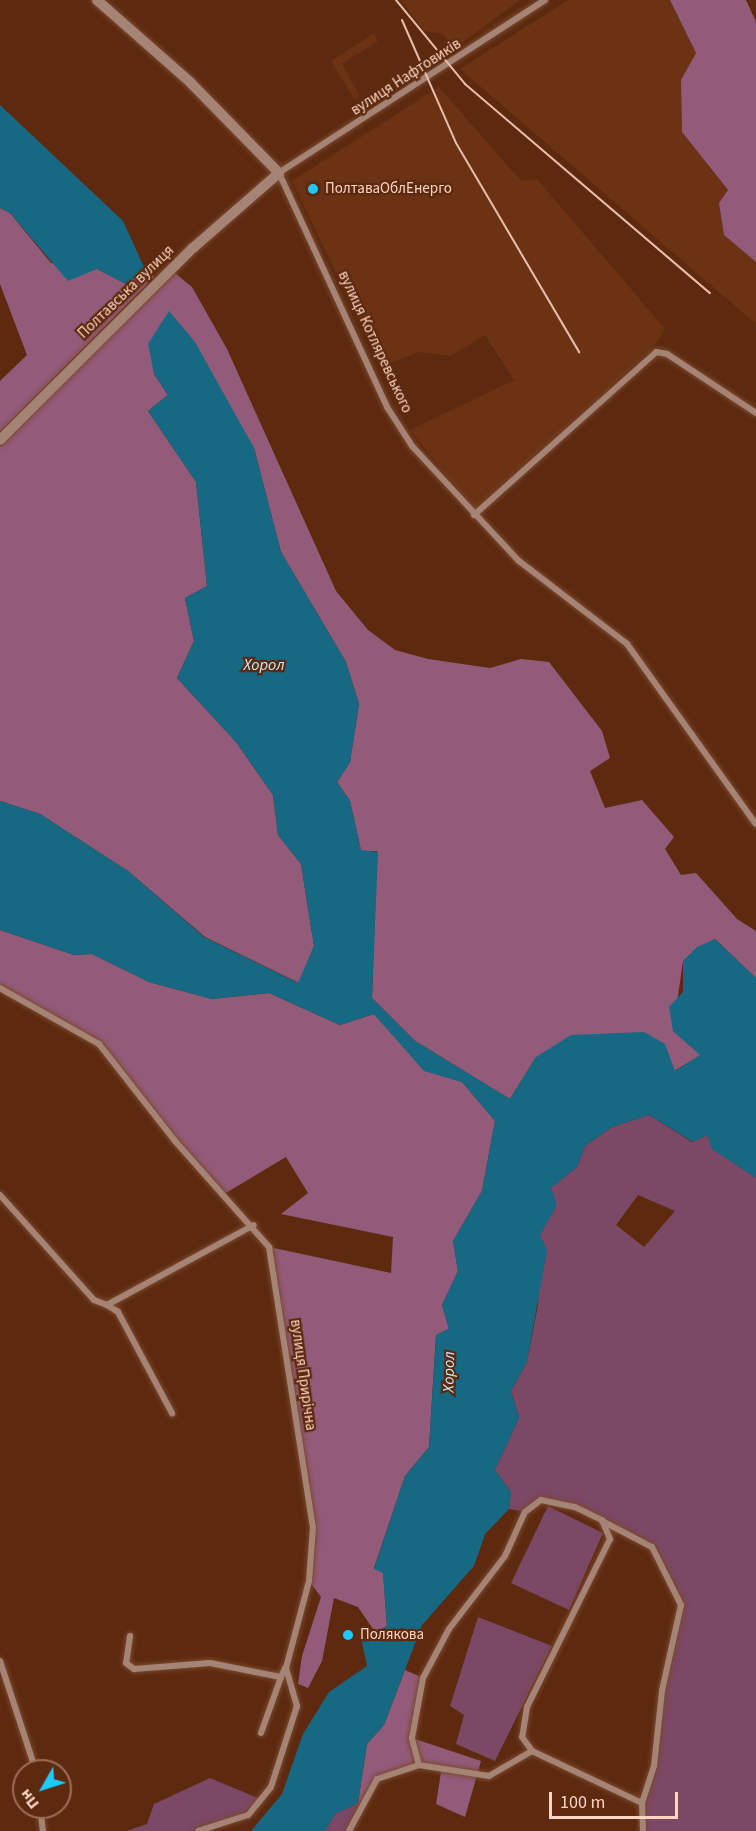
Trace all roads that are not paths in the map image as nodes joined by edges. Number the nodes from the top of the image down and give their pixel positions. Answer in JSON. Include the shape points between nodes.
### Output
{"nodes":[{"id":1,"x":97,"y":0,"type":"edge"},
{"id":2,"x":545,"y":0,"type":"edge"},
{"id":3,"x":279,"y":173,"type":"junction"},
{"id":4,"x":756,"y":413,"type":"edge"},
{"id":5,"x":0,"y":440,"type":"edge"},
{"id":6,"x":474,"y":515,"type":"junction"},
{"id":7,"x":756,"y":824,"type":"edge"},
{"id":8,"x":0,"y":988,"type":"edge"},
{"id":9,"x":0,"y":1195,"type":"edge"},
{"id":10,"x":254,"y":1225,"type":"junction"},
{"id":11,"x":107,"y":1305,"type":"junction"},
{"id":12,"x":172,"y":1413,"type":"dead end"},
{"id":13,"x":602,"y":1520,"type":"junction"},
{"id":14,"x":130,"y":1636,"type":"dead end"},
{"id":15,"x":0,"y":1661,"type":"edge"},
{"id":16,"x":286,"y":1668,"type":"junction"},
{"id":17,"x":281,"y":1677,"type":"junction"},
{"id":18,"x":261,"y":1733,"type":"dead end"},
{"id":19,"x":532,"y":1751,"type":"junction"},
{"id":20,"x":32,"y":1759,"type":"edge"},
{"id":21,"x":420,"y":1765,"type":"junction"},
{"id":22,"x":642,"y":1803,"type":"junction"},
{"id":23,"x":198,"y":1831,"type":"edge"},
{"id":24,"x":349,"y":1831,"type":"edge"},
{"id":25,"x":643,"y":1831,"type":"edge"}],
"edges":[{"from":1,"to":3,"type":"street","name":"вулиця Котляревського","via":[[190,82]]},
{"from":2,"to":3,"type":"street","name":"вулиця Нафтовиків"},
{"from":3,"to":5,"type":"street","name":"Полтавська вулиця","via":[[201,240]]},
{"from":3,"to":6,"type":"street","name":"вулиця Котляревського","via":[[387,407],[431,470]]},
{"from":4,"to":6,"type":"street","via":[[656,352]]},
{"from":6,"to":7,"type":"street","name":"вулиця Котляревського","via":[[519,561],[627,644]]},
{"from":8,"to":10,"type":"street","name":"вулиця Прирічна","via":[[99,1044],[175,1142]]},
{"from":9,"to":11,"type":"street","via":[[94,1300]]},
{"from":10,"to":11,"type":"street"},
{"from":10,"to":16,"type":"street","name":"вулиця Прирічна","via":[[269,1247],[287,1336],[313,1527],[309,1581]]},
{"from":11,"to":12,"type":"street","via":[[118,1312]]},
{"from":13,"to":19,"type":"street","via":[[610,1539],[527,1707],[522,1737]]},
{"from":13,"to":21,"type":"street","via":[[574,1507],[541,1500],[525,1512],[505,1556],[449,1629],[423,1678],[412,1738]]},
{"from":13,"to":22,"type":"street","via":[[652,1547],[681,1605],[662,1691],[654,1766]]},
{"from":14,"to":17,"type":"street","via":[[126,1663],[134,1669],[210,1664]]},
{"from":15,"to":20,"type":"street"},
{"from":16,"to":17,"type":"street","name":"вулиця Прирічна"},
{"from":16,"to":23,"type":"street","via":[[297,1706],[271,1787],[248,1815]]},
{"from":17,"to":18,"type":"street","name":"вулиця Прирічна"},
{"from":19,"to":21,"type":"street","via":[[489,1776]]},
{"from":19,"to":22,"type":"street"},
{"from":21,"to":24,"type":"street","via":[[377,1779]]},
{"from":22,"to":25,"type":"street"}]}
